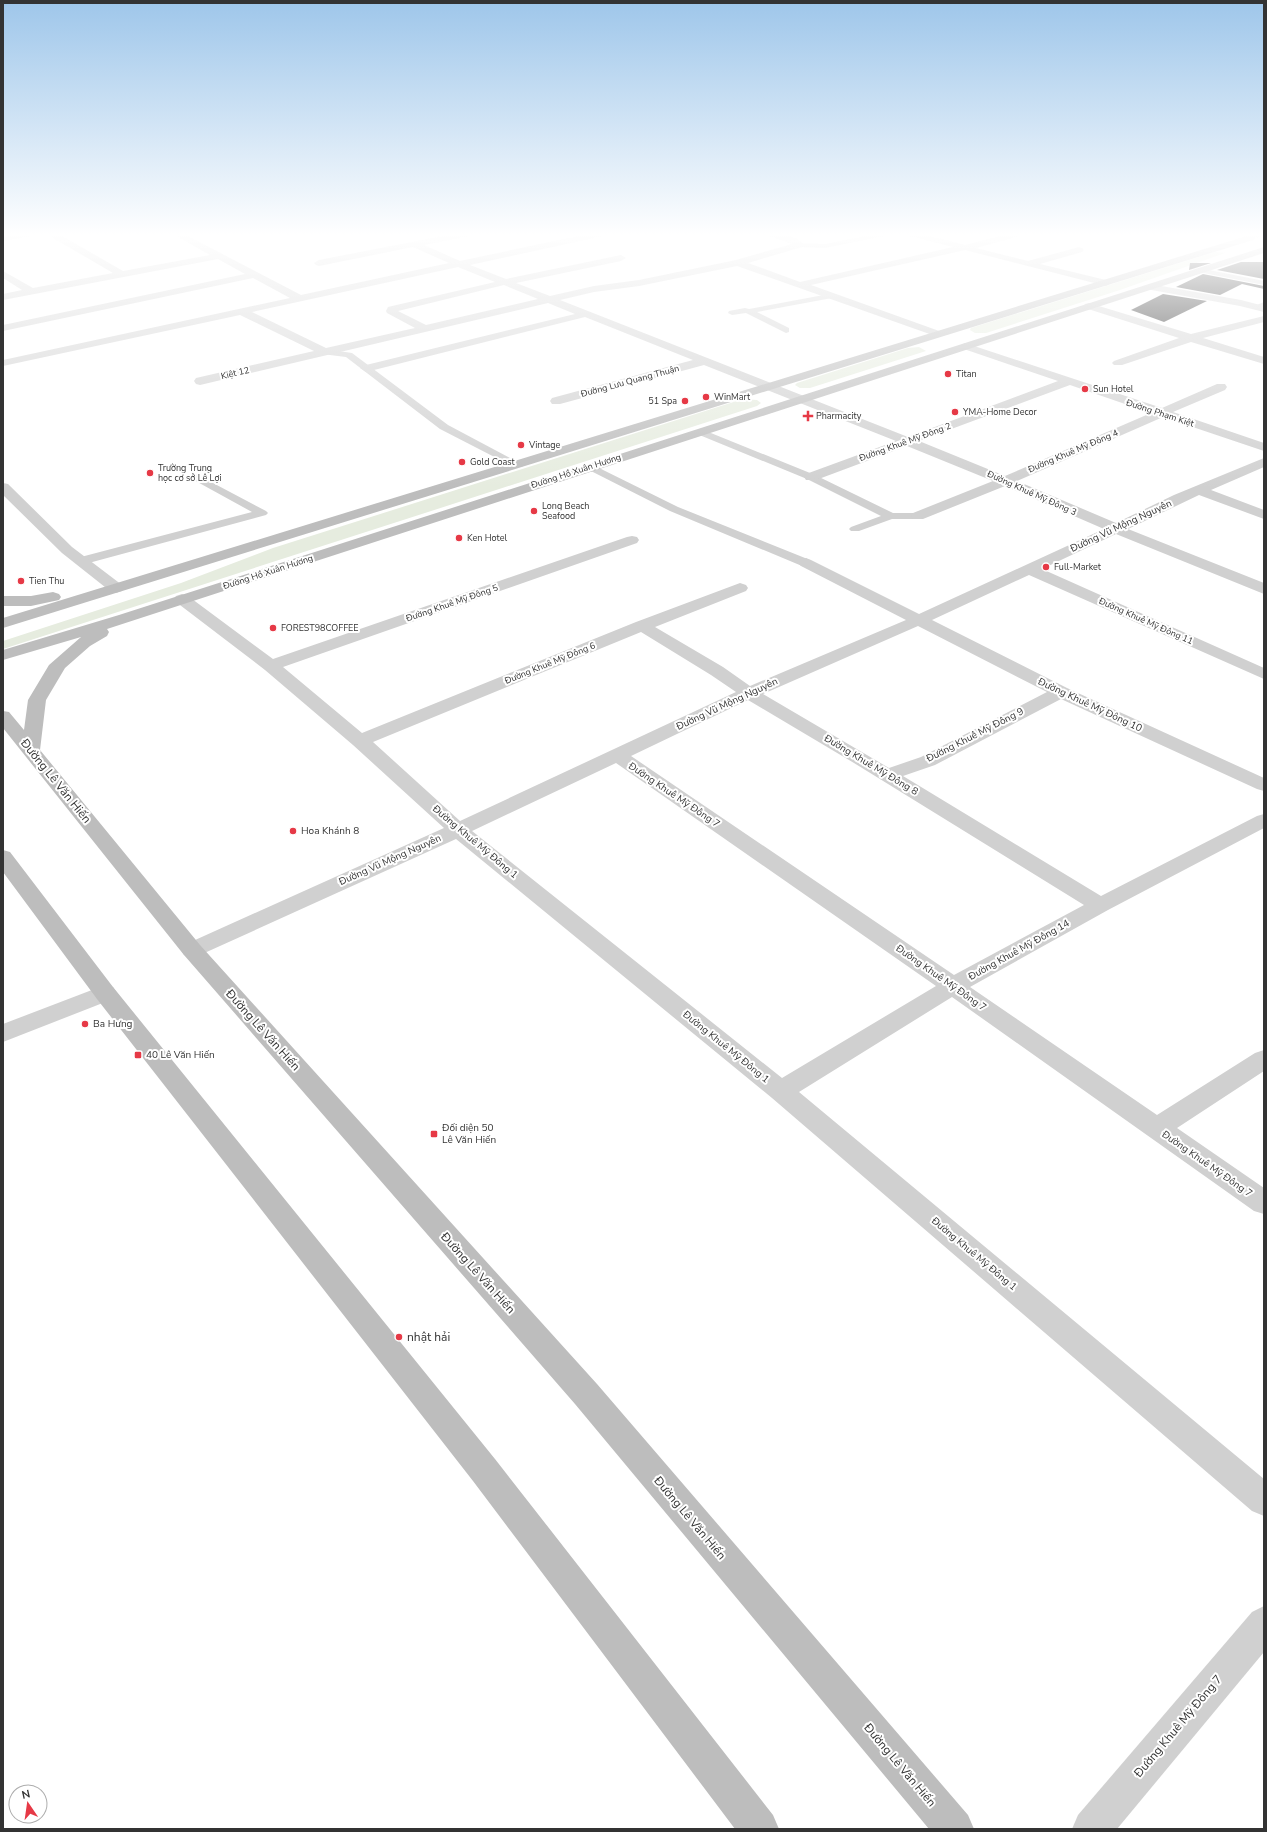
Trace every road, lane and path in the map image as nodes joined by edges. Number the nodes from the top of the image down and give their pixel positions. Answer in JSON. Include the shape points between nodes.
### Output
{"nodes":[{"id":1,"x":51,"y":318,"type":"edge"},
{"id":2,"x":205,"y":318,"type":"edge"},
{"id":3,"x":256,"y":318,"type":"edge"},
{"id":4,"x":406,"y":318,"type":"edge"},
{"id":5,"x":471,"y":318,"type":"edge"},
{"id":6,"x":568,"y":318,"type":"edge"},
{"id":7,"x":597,"y":318,"type":"edge"},
{"id":8,"x":764,"y":318,"type":"edge"},
{"id":9,"x":894,"y":318,"type":"edge"},
{"id":10,"x":991,"y":318,"type":"edge"},
{"id":11,"x":1051,"y":318,"type":"edge"},
{"id":12,"x":1128,"y":318,"type":"edge"},
{"id":13,"x":1264,"y":320,"type":"edge"},
{"id":14,"x":120,"y":326,"type":"dead end"},
{"id":15,"x":3,"y":328,"type":"edge"},
{"id":16,"x":426,"y":329,"type":"junction"},
{"id":17,"x":786,"y":330,"type":"dead end"},
{"id":18,"x":950,"y":331,"type":"junction"},
{"id":19,"x":133,"y":334,"type":"junction"},
{"id":20,"x":938,"y":334,"type":"junction"},
{"id":21,"x":1190,"y":338,"type":"junction"},
{"id":22,"x":921,"y":340,"type":"junction"},
{"id":23,"x":982,"y":341,"type":"junction"},
{"id":24,"x":965,"y":346,"type":"junction"},
{"id":25,"x":952,"y":350,"type":"junction"},
{"id":26,"x":325,"y":352,"type":"junction"},
{"id":27,"x":704,"y":361,"type":"junction"},
{"id":28,"x":1264,"y":361,"type":"edge"},
{"id":29,"x":3,"y":363,"type":"edge"},
{"id":30,"x":1118,"y":363,"type":"dead end"},
{"id":31,"x":366,"y":368,"type":"junction"},
{"id":32,"x":200,"y":381,"type":"dead end"},
{"id":33,"x":1068,"y":382,"type":"junction"},
{"id":34,"x":768,"y":387,"type":"junction"},
{"id":35,"x":1221,"y":387,"type":"dead end"},
{"id":36,"x":800,"y":400,"type":"junction"},
{"id":37,"x":556,"y":401,"type":"dead end"},
{"id":38,"x":1160,"y":414,"type":"junction"},
{"id":39,"x":701,"y":432,"type":"junction"},
{"id":40,"x":907,"y":441,"type":"junction"},
{"id":41,"x":1264,"y":447,"type":"edge"},
{"id":42,"x":1264,"y":462,"type":"edge"},
{"id":43,"x":518,"y":465,"type":"junction"},
{"id":44,"x":591,"y":467,"type":"junction"},
{"id":45,"x":196,"y":477,"type":"dead end"},
{"id":46,"x":810,"y":477,"type":"junction"},
{"id":47,"x":1005,"y":481,"type":"junction"},
{"id":48,"x":3,"y":487,"type":"edge"},
{"id":49,"x":1199,"y":490,"type":"junction"},
{"id":50,"x":1264,"y":515,"type":"edge"},
{"id":51,"x":891,"y":516,"type":"junction"},
{"id":52,"x":918,"y":516,"type":"joint"},
{"id":53,"x":855,"y":529,"type":"dead end"},
{"id":54,"x":1116,"y":529,"type":"junction"},
{"id":55,"x":632,"y":540,"type":"dead end"},
{"id":56,"x":81,"y":561,"type":"junction"},
{"id":57,"x":806,"y":563,"type":"joint"},
{"id":58,"x":1027,"y":569,"type":"junction"},
{"id":59,"x":116,"y":588,"type":"junction"},
{"id":60,"x":740,"y":588,"type":"dead end"},
{"id":61,"x":1264,"y":589,"type":"edge"},
{"id":62,"x":182,"y":600,"type":"junction"},
{"id":63,"x":3,"y":601,"type":"edge"},
{"id":64,"x":125,"y":618,"type":"junction"},
{"id":65,"x":919,"y":620,"type":"junction"},
{"id":66,"x":3,"y":623,"type":"edge"},
{"id":67,"x":642,"y":626,"type":"junction"},
{"id":68,"x":3,"y":655,"type":"edge"},
{"id":69,"x":271,"y":666,"type":"junction"},
{"id":70,"x":1264,"y":674,"type":"edge"},
{"id":71,"x":1061,"y":692,"type":"junction"},
{"id":72,"x":749,"y":693,"type":"junction"},
{"id":73,"x":3,"y":716,"type":"edge"},
{"id":74,"x":360,"y":741,"type":"junction"},
{"id":75,"x":30,"y":749,"type":"junction"},
{"id":76,"x":617,"y":756,"type":"junction"},
{"id":77,"x":888,"y":775,"type":"junction"},
{"id":78,"x":1264,"y":785,"type":"edge"},
{"id":79,"x":1264,"y":820,"type":"edge"},
{"id":80,"x":458,"y":830,"type":"junction"},
{"id":81,"x":3,"y":857,"type":"edge"},
{"id":82,"x":1100,"y":904,"type":"junction"},
{"id":83,"x":192,"y":950,"type":"junction"},
{"id":84,"x":953,"y":986,"type":"junction"},
{"id":85,"x":105,"y":993,"type":"junction"},
{"id":86,"x":3,"y":1033,"type":"edge"},
{"id":87,"x":1264,"y":1058,"type":"edge"},
{"id":88,"x":781,"y":1091,"type":"junction"},
{"id":89,"x":1157,"y":1128,"type":"junction"},
{"id":90,"x":1264,"y":1203,"type":"edge"},
{"id":91,"x":1264,"y":1500,"type":"edge"},
{"id":92,"x":1264,"y":1624,"type":"edge"},
{"id":93,"x":759,"y":1829,"type":"edge"},
{"id":94,"x":954,"y":1829,"type":"edge"},
{"id":95,"x":1092,"y":1829,"type":"edge"}],
"edges":[{"from":1,"to":15,"type":"street"},
{"from":2,"to":19,"type":"street"},
{"from":3,"to":26,"type":"street"},
{"from":4,"to":16,"type":"street"},
{"from":5,"to":16,"type":"street","name":"Kiệt 12"},
{"from":6,"to":31,"type":"street"},
{"from":7,"to":27,"type":"street","name":"Đường Lưu Quang Thuận"},
{"from":8,"to":17,"type":"lane"},
{"from":9,"to":20,"type":"street"},
{"from":10,"to":18,"type":"main road"},
{"from":11,"to":23,"type":"main road","name":"Đường Hồ Xuân Hương"},
{"from":12,"to":21,"type":"street"},
{"from":13,"to":21,"type":"street"},
{"from":14,"to":19,"type":"street"},
{"from":16,"to":26,"type":"street","name":"Kiệt 12"},
{"from":18,"to":20,"type":"main road"},
{"from":18,"to":23,"type":"main road"},
{"from":19,"to":29,"type":"street"},
{"from":20,"to":22,"type":"main road"},
{"from":21,"to":28,"type":"street"},
{"from":21,"to":30,"type":"street"},
{"from":22,"to":25,"type":"main road"},
{"from":22,"to":34,"type":"main road"},
{"from":23,"to":24,"type":"main road","name":"Đường Hồ Xuân Hương"},
{"from":24,"to":25,"type":"main road","name":"Đường Hồ Xuân Hương"},
{"from":24,"to":33,"type":"street","name":"Đường Phạm Kiệt"},
{"from":25,"to":36,"type":"main road","name":"Đường Hồ Xuân Hương"},
{"from":26,"to":31,"type":"lane","via":[[349,355]]},
{"from":26,"to":32,"type":"street","name":"Kiệt 12"},
{"from":27,"to":34,"type":"street","name":"Đường Lưu Quang Thuận"},
{"from":27,"to":37,"type":"street","name":"Đường Lưu Quang Thuận"},
{"from":31,"to":43,"type":"lane","via":[[444,426]]},
{"from":33,"to":38,"type":"street","name":"Đường Phạm Kiệt"},
{"from":33,"to":40,"type":"street","name":"Đường Khuê Mỹ Đông 2"},
{"from":34,"to":36,"type":"street","name":"Đường Lưu Quang Thuận"},
{"from":34,"to":43,"type":"main road"},
{"from":35,"to":38,"type":"street","name":"Đường Khuê Mỹ Đông 4"},
{"from":36,"to":39,"type":"main road","name":"Đường Hồ Xuân Hương"},
{"from":36,"to":40,"type":"street","name":"Đường Khuê Mỹ Đông 3"},
{"from":38,"to":41,"type":"street","name":"Đường Phạm Kiệt"},
{"from":38,"to":47,"type":"street","name":"Đường Khuê Mỹ Đông 4"},
{"from":39,"to":44,"type":"main road","name":"Đường Hồ Xuân Hương"},
{"from":39,"to":46,"type":"lane"},
{"from":40,"to":46,"type":"street","name":"Đường Khuê Mỹ Đông 2"},
{"from":40,"to":47,"type":"street","name":"Đường Khuê Mỹ Đông 3"},
{"from":42,"to":49,"type":"street","name":"Đường Vũ Mộng Nguyên"},
{"from":43,"to":59,"type":"main road"},
{"from":44,"to":57,"type":"lane","via":[[674,509]]},
{"from":44,"to":62,"type":"main road","name":"Đường Hồ Xuân Hương"},
{"from":45,"to":56,"type":"lane","via":[[262,513]]},
{"from":46,"to":51,"type":"lane"},
{"from":47,"to":52,"type":"street","name":"Đường Khuê Mỹ Đông 4"},
{"from":47,"to":54,"type":"street","name":"Đường Khuê Mỹ Đông 3"},
{"from":48,"to":56,"type":"street"},
{"from":49,"to":50,"type":"street"},
{"from":49,"to":54,"type":"street","name":"Đường Vũ Mộng Nguyên"},
{"from":51,"to":52,"type":"lane"},
{"from":51,"to":53,"type":"lane"},
{"from":54,"to":58,"type":"street","name":"Đường Vũ Mộng Nguyên"},
{"from":54,"to":61,"type":"street","name":"Đường Khuê Mỹ Đông 3"},
{"from":55,"to":69,"type":"street","name":"Đường Khuê Mỹ Đông 5"},
{"from":56,"to":59,"type":"street"},
{"from":57,"to":65,"type":"street","name":"Đường Khuê Mỹ Đông 10"},
{"from":58,"to":65,"type":"street","name":"Đường Vũ Mộng Nguyên"},
{"from":58,"to":70,"type":"street","name":"Đường Khuê Mỹ Đông 11"},
{"from":59,"to":63,"type":"main road","via":[[31,601]]},
{"from":59,"to":66,"type":"main road"},
{"from":60,"to":67,"type":"street","name":"Đường Khuê Mỹ Đông 6"},
{"from":62,"to":64,"type":"main road","name":"Đường Hồ Xuân Hương"},
{"from":62,"to":69,"type":"street","name":"Đường Khuê Mỹ Đông 1"},
{"from":64,"to":68,"type":"main road","name":"Đường Hồ Xuân Hương"},
{"from":64,"to":75,"type":"main road","via":[[84,642],[58,665],[37,700]]},
{"from":65,"to":71,"type":"street","name":"Đường Khuê Mỹ Đông 10"},
{"from":65,"to":72,"type":"street","name":"Đường Vũ Mộng Nguyên"},
{"from":67,"to":72,"type":"street","name":"Đường Khuê Mỹ Đông 8"},
{"from":67,"to":74,"type":"street","name":"Đường Khuê Mỹ Đông 6"},
{"from":69,"to":74,"type":"street","name":"Đường Khuê Mỹ Đông 1"},
{"from":71,"to":77,"type":"street","name":"Đường Khuê Mỹ Đông 9","via":[[928,761]]},
{"from":71,"to":78,"type":"street","name":"Đường Khuê Mỹ Đông 10"},
{"from":72,"to":76,"type":"street","name":"Đường Vũ Mộng Nguyên"},
{"from":72,"to":77,"type":"street","name":"Đường Khuê Mỹ Đông 8"},
{"from":73,"to":75,"type":"main road","name":"Đường Lê Văn Hiến"},
{"from":74,"to":80,"type":"street","name":"Đường Khuê Mỹ Đông 1"},
{"from":75,"to":83,"type":"main road","name":"Đường Lê Văn Hiến"},
{"from":76,"to":80,"type":"street","name":"Đường Vũ Mộng Nguyên"},
{"from":76,"to":84,"type":"street","name":"Đường Khuê Mỹ Đông 7"},
{"from":77,"to":82,"type":"street","name":"Đường Khuê Mỹ Đông 8"},
{"from":79,"to":82,"type":"street","name":"Đường Khuê Mỹ Đông 14"},
{"from":80,"to":83,"type":"street","name":"Đường Vũ Mộng Nguyên"},
{"from":80,"to":88,"type":"street","name":"Đường Khuê Mỹ Đông 1"},
{"from":81,"to":85,"type":"main road"},
{"from":82,"to":84,"type":"street","name":"Đường Khuê Mỹ Đông 14"},
{"from":83,"to":94,"type":"main road","name":"Đường Lê Văn Hiến","via":[[586,1394]]},
{"from":84,"to":88,"type":"street","name":"Đường Khuê Mỹ Đông 14"},
{"from":84,"to":89,"type":"street","name":"Đường Khuê Mỹ Đông 7"},
{"from":85,"to":86,"type":"street"},
{"from":85,"to":93,"type":"main road","via":[[484,1470]]},
{"from":87,"to":89,"type":"street"},
{"from":88,"to":91,"type":"street","name":"Đường Khuê Mỹ Đông 1"},
{"from":89,"to":90,"type":"street","name":"Đường Khuê Mỹ Đông 7"},
{"from":92,"to":95,"type":"street","name":"Đường Khuê Mỹ Đông 7"}]}
